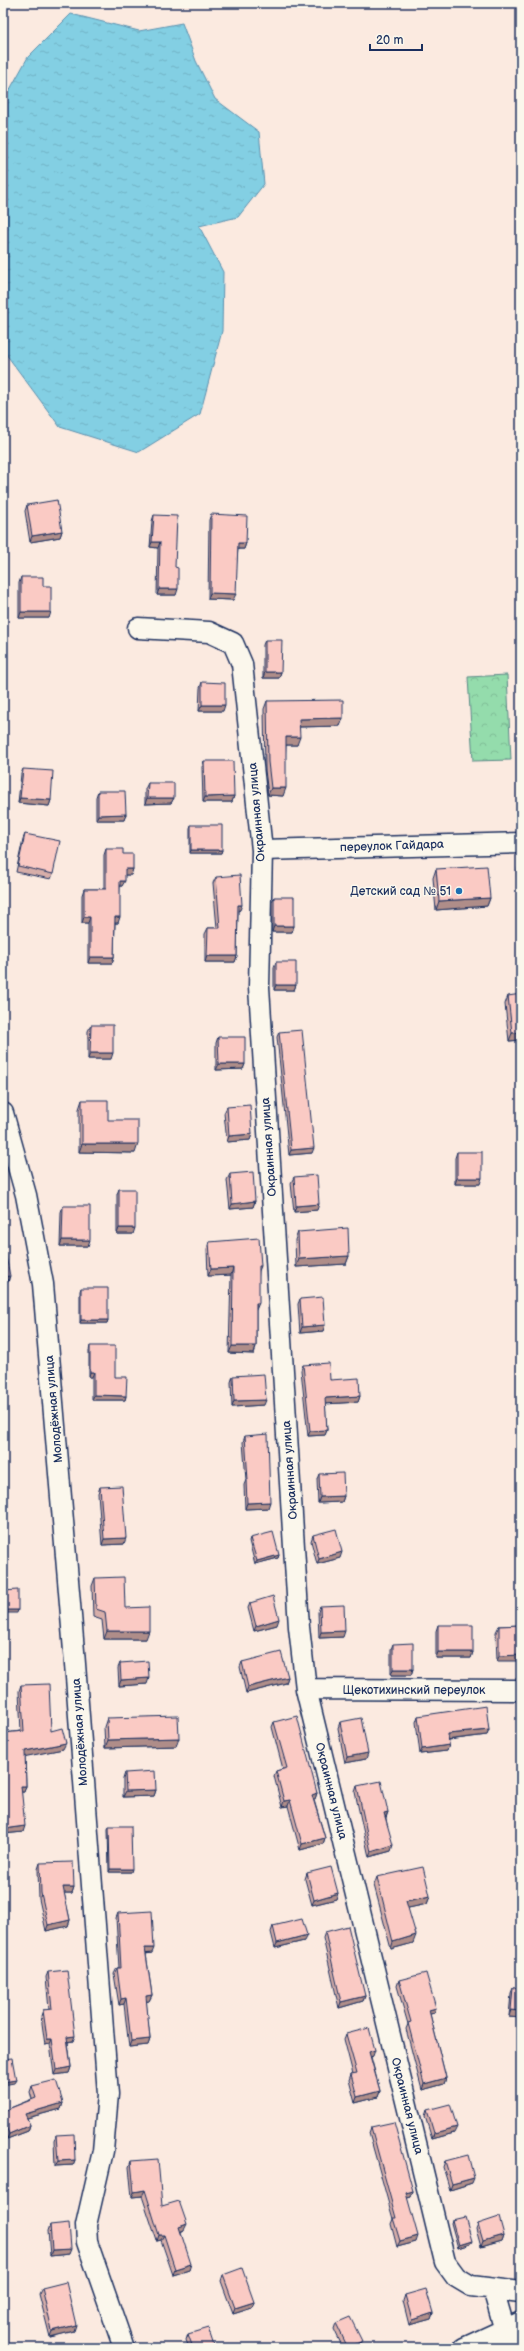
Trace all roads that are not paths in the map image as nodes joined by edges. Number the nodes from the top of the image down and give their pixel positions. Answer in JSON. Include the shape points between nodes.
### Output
{"nodes":[{"id":1,"x":138,"y":628,"type":"dead end"},
{"id":2,"x":521,"y":843,"type":"edge"},
{"id":3,"x":262,"y":850,"type":"junction"},
{"id":4,"x":3,"y":1113,"type":"edge"},
{"id":5,"x":306,"y":1689,"type":"junction"},
{"id":6,"x":521,"y":1690,"type":"edge"},
{"id":7,"x":493,"y":2289,"type":"junction"},
{"id":8,"x":521,"y":2292,"type":"edge"},
{"id":9,"x":521,"y":2322,"type":"edge"},
{"id":10,"x":507,"y":2339,"type":"edge"},
{"id":11,"x":124,"y":2348,"type":"edge"},
{"id":12,"x":464,"y":2348,"type":"edge"}],
"edges":[{"from":1,"to":3,"type":"street","name":"Окраинная улица","via":[[209,632],[233,643],[242,664]]},
{"from":2,"to":3,"type":"street","name":"переулок Гайдара"},
{"from":3,"to":5,"type":"street","name":"Окраинная улица","via":[[259,987]]},
{"from":4,"to":11,"type":"street","name":"Молодёжная улица","via":[[26,1195],[43,1284],[107,2086],[103,2151],[86,2225],[87,2242]]},
{"from":5,"to":6,"type":"street","name":"Щекотихинский переулок"},
{"from":5,"to":7,"type":"street","name":"Окраинная улица","via":[[445,2262],[456,2277],[471,2286]]},
{"from":7,"to":8,"type":"street","name":"Окраинная улица"},
{"from":7,"to":10,"type":"street"},
{"from":9,"to":10,"type":"street"},
{"from":10,"to":12,"type":"street"}]}
